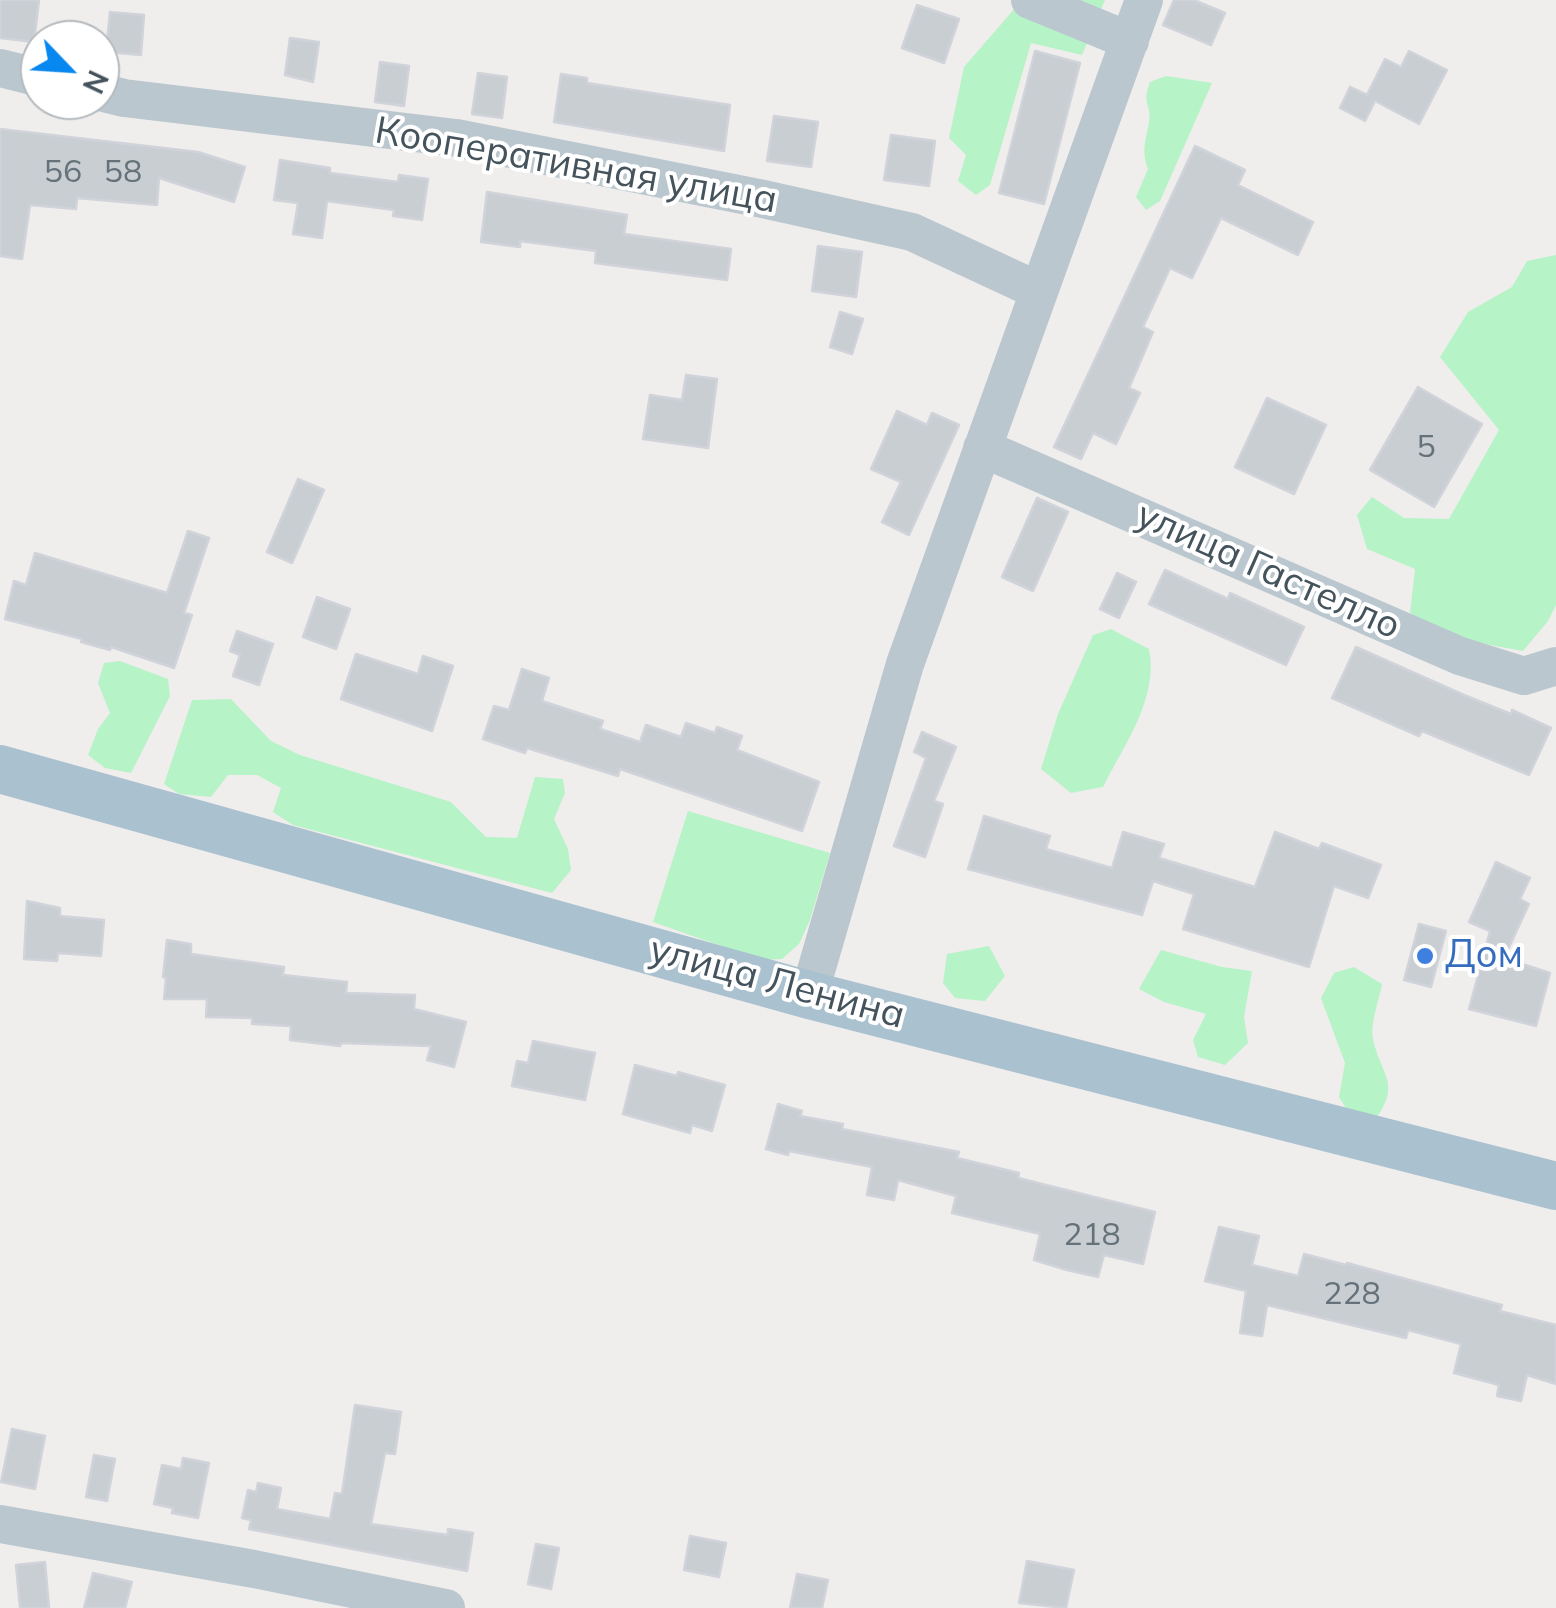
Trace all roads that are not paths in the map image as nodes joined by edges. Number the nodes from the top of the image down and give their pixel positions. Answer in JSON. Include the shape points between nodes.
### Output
{"nodes":[{"id":1,"x":1030,"y":0,"type":"edge"},
{"id":2,"x":1144,"y":0,"type":"edge"},
{"id":3,"x":1130,"y":41,"type":"junction"},
{"id":4,"x":120,"y":97,"type":"edge"},
{"id":5,"x":1039,"y":292,"type":"junction"},
{"id":6,"x":982,"y":448,"type":"junction"},
{"id":7,"x":1556,"y":666,"type":"edge"},
{"id":8,"x":0,"y":769,"type":"edge"},
{"id":9,"x":809,"y":995,"type":"junction"},
{"id":10,"x":1556,"y":1186,"type":"edge"},
{"id":11,"x":0,"y":1524,"type":"edge"},
{"id":12,"x":446,"y":1608,"type":"edge"}],
"edges":[{"from":1,"to":3,"type":"street"},
{"from":2,"to":3,"type":"street"},
{"from":3,"to":5,"type":"street"},
{"from":4,"to":5,"type":"street","name":"Кооперативная улица","via":[[456,138],[763,199],[912,232]]},
{"from":5,"to":6,"type":"street"},
{"from":6,"to":7,"type":"street","name":"улица Гастелло","via":[[1460,656],[1524,676]]},
{"from":6,"to":9,"type":"street","via":[[905,664]]},
{"from":8,"to":9,"type":"main road","name":"улица Ленина"},
{"from":9,"to":10,"type":"main road","name":"улица Ленина"},
{"from":11,"to":12,"type":"street"}]}
